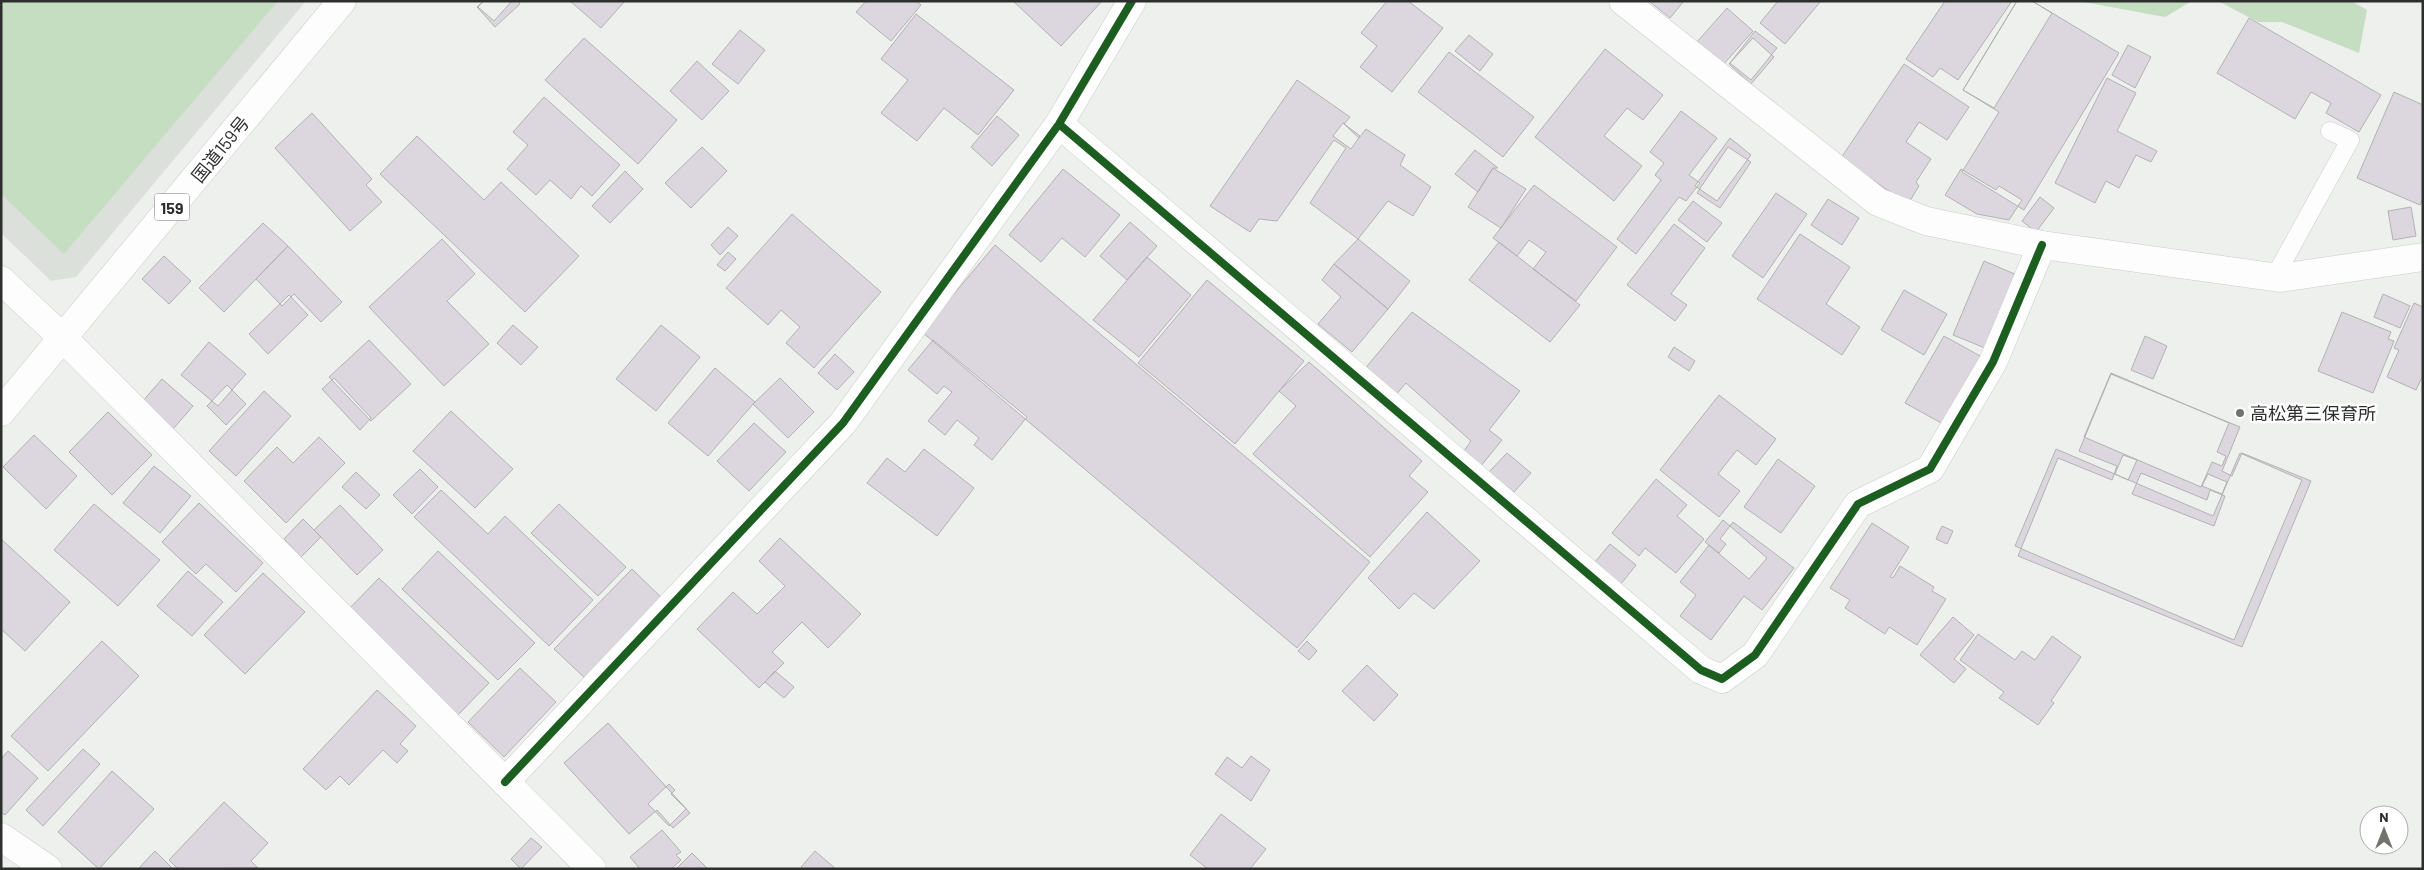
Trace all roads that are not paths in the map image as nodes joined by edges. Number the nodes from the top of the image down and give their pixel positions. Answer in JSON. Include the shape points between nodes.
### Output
{"nodes":[{"id":1,"x":342,"y":1,"type":"edge"},
{"id":2,"x":1132,"y":1,"type":"edge"},
{"id":3,"x":1623,"y":1,"type":"edge"},
{"id":4,"x":1059,"y":124,"type":"junction"},
{"id":5,"x":2330,"y":131,"type":"dead end"},
{"id":6,"x":2042,"y":245,"type":"junction"},
{"id":7,"x":2423,"y":257,"type":"edge"},
{"id":8,"x":2274,"y":278,"type":"junction"},
{"id":9,"x":1,"y":280,"type":"edge"},
{"id":10,"x":64,"y":338,"type":"junction"},
{"id":11,"x":1,"y":412,"type":"edge"},
{"id":12,"x":505,"y":782,"type":"junction"},
{"id":13,"x":1,"y":837,"type":"edge"},
{"id":14,"x":44,"y":868,"type":"edge"},
{"id":15,"x":592,"y":869,"type":"edge"}],
"edges":[{"from":1,"to":10,"type":"main road","name":"国道159号","number":"159"},
{"from":2,"to":4,"type":"main road"},
{"from":3,"to":6,"type":"main road","via":[[1878,202],[1926,221]]},
{"from":4,"to":6,"type":"main road","via":[[1701,670],[1722,679],[1755,655],[1858,504],[1930,469],[1993,362]]},
{"from":4,"to":12,"type":"main road","via":[[843,422]]},
{"from":5,"to":8,"type":"lane","via":[[2350,140]]},
{"from":6,"to":8,"type":"main road"},
{"from":7,"to":8,"type":"main road"},
{"from":9,"to":10,"type":"main road"},
{"from":10,"to":11,"type":"main road","name":"国道159号","number":"159"},
{"from":10,"to":12,"type":"main road"},
{"from":12,"to":15,"type":"main road"},
{"from":13,"to":14,"type":"main road"}]}
